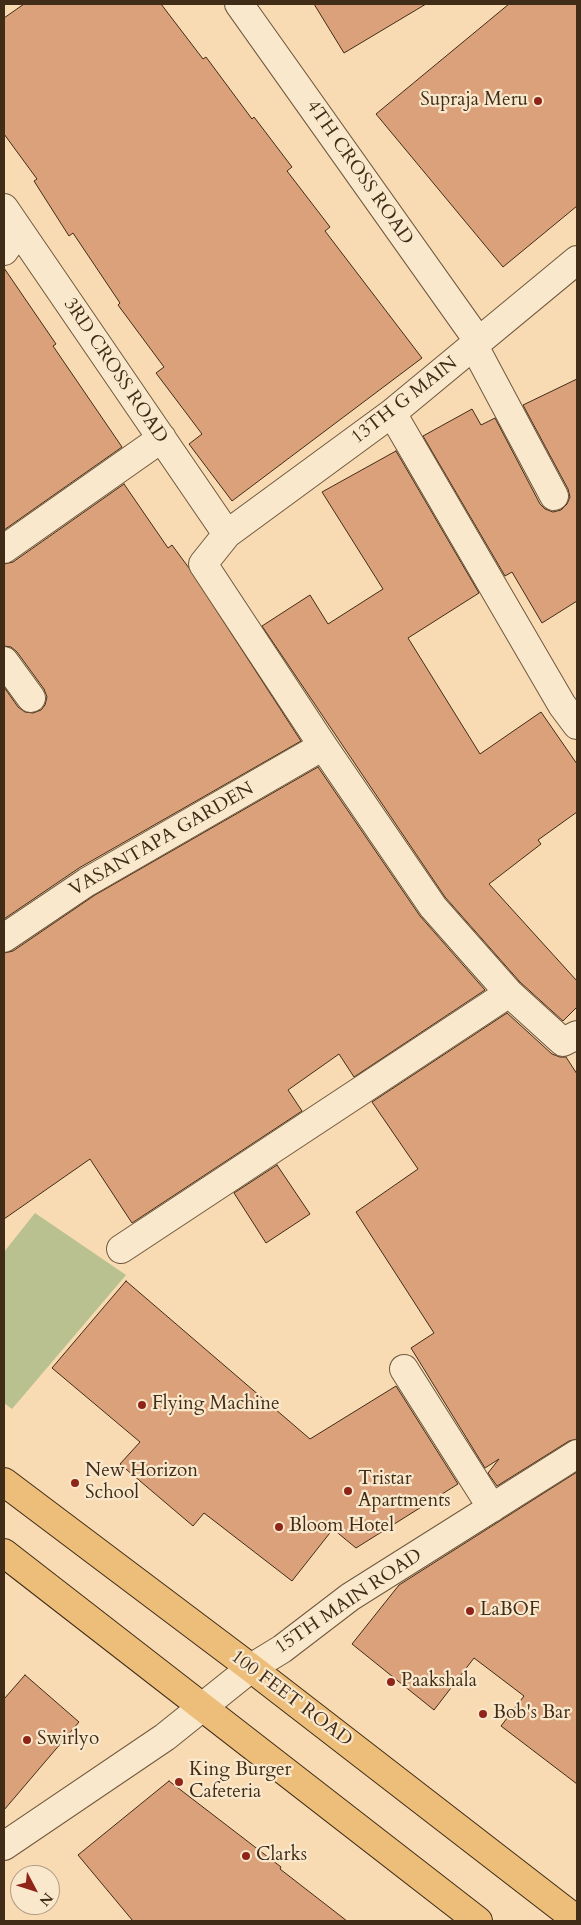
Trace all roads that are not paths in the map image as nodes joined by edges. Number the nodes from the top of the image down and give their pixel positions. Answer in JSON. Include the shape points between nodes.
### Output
{"nodes":[{"id":1,"x":239,"y":4,"type":"edge"},
{"id":2,"x":4,"y":208,"type":"edge"},
{"id":3,"x":12,"y":240,"type":"edge"},
{"id":4,"x":577,"y":260,"type":"edge"},
{"id":5,"x":477,"y":344,"type":"junction"},
{"id":6,"x":392,"y":413,"type":"junction"},
{"id":7,"x":162,"y":438,"type":"junction"},
{"id":8,"x":554,"y":496,"type":"dead end"},
{"id":9,"x":227,"y":534,"type":"junction"},
{"id":10,"x":4,"y":549,"type":"edge"},
{"id":11,"x":4,"y":661,"type":"edge"},
{"id":12,"x":31,"y":698,"type":"dead end"},
{"id":13,"x":577,"y":725,"type":"edge"},
{"id":14,"x":323,"y":746,"type":"junction"},
{"id":15,"x":4,"y":938,"type":"edge"},
{"id":16,"x":509,"y":993,"type":"junction"},
{"id":17,"x":576,"y":1038,"type":"edge"},
{"id":18,"x":121,"y":1249,"type":"dead end"},
{"id":19,"x":404,"y":1368,"type":"dead end"},
{"id":20,"x":577,"y":1454,"type":"edge"},
{"id":21,"x":4,"y":1482,"type":"edge"},
{"id":22,"x":492,"y":1508,"type":"junction"},
{"id":23,"x":4,"y":1552,"type":"edge"},
{"id":24,"x":251,"y":1668,"type":"junction"},
{"id":25,"x":202,"y":1705,"type":"junction"},
{"id":26,"x":4,"y":1846,"type":"edge"},
{"id":27,"x":577,"y":1920,"type":"edge"},
{"id":28,"x":478,"y":1921,"type":"edge"}],
"edges":[{"from":1,"to":5,"type":"street","name":"4TH CROSS ROAD"},
{"from":2,"to":3,"type":"street","name":"3RD CROSS ROAD"},
{"from":3,"to":7,"type":"street","name":"3RD CROSS ROAD"},
{"from":4,"to":5,"type":"street","name":"13TH G MAIN"},
{"from":5,"to":6,"type":"street","name":"13TH G MAIN"},
{"from":5,"to":8,"type":"street","name":"4TH CROSS ROAD"},
{"from":6,"to":9,"type":"street","name":"13TH G MAIN"},
{"from":6,"to":13,"type":"street","via":[[562,705]]},
{"from":7,"to":9,"type":"street","name":"3RD CROSS ROAD"},
{"from":7,"to":10,"type":"street"},
{"from":9,"to":14,"type":"street","name":"13TH G MAIN","via":[[203,564]]},
{"from":11,"to":12,"type":"street"},
{"from":14,"to":15,"type":"street","name":"VASANTAPA GARDEN","via":[[87,882]]},
{"from":14,"to":16,"type":"street","via":[[433,907]]},
{"from":16,"to":17,"type":"street","via":[[563,1042]]},
{"from":16,"to":18,"type":"street"},
{"from":19,"to":22,"type":"street"},
{"from":20,"to":22,"type":"street","name":"15TH MAIN ROAD"},
{"from":21,"to":24,"type":"main road","name":"100 FEET ROAD"},
{"from":22,"to":24,"type":"street","name":"15TH MAIN ROAD","via":[[350,1597]]},
{"from":23,"to":25,"type":"main road"},
{"from":24,"to":25,"type":"street","name":"15TH MAIN ROAD"},
{"from":24,"to":27,"type":"main road","name":"100 FEET ROAD"},
{"from":25,"to":26,"type":"street","name":"15TH MAIN ROAD","via":[[165,1737]]},
{"from":25,"to":28,"type":"main road"}]}
